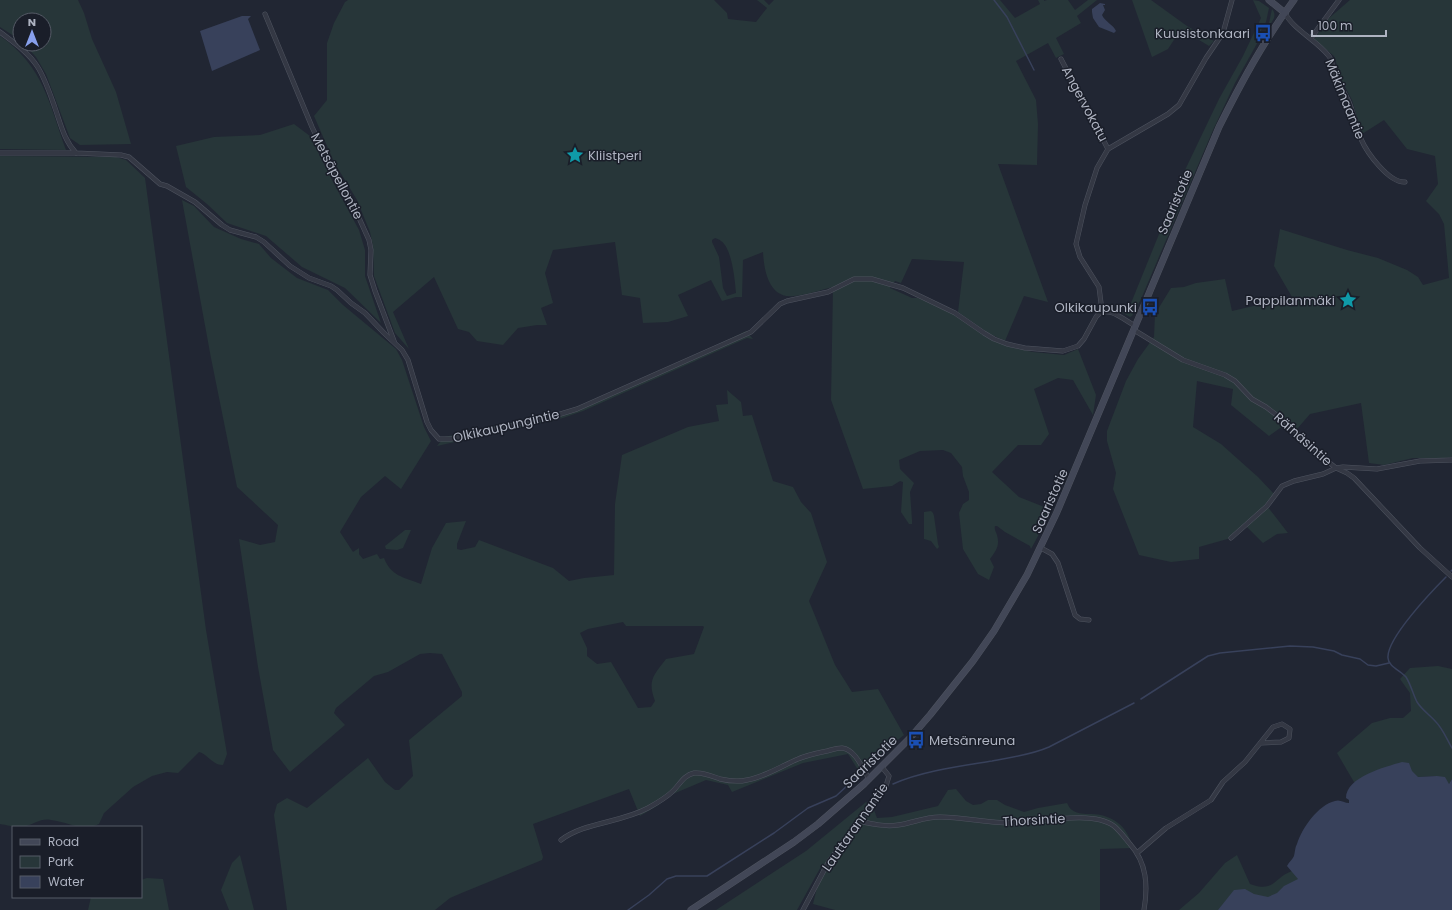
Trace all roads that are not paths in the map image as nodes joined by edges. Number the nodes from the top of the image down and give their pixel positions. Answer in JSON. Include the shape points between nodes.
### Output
{"nodes":[{"id":1,"x":1232,"y":0,"type":"edge"},
{"id":2,"x":1269,"y":0,"type":"edge"},
{"id":3,"x":1294,"y":0,"type":"edge"},
{"id":4,"x":1339,"y":0,"type":"edge"},
{"id":5,"x":1285,"y":13,"type":"junction"},
{"id":6,"x":265,"y":14,"type":"dead end"},
{"id":7,"x":0,"y":32,"type":"edge"},
{"id":8,"x":1311,"y":38,"type":"junction"},
{"id":9,"x":1061,"y":59,"type":"dead end"},
{"id":10,"x":1108,"y":149,"type":"junction"},
{"id":11,"x":0,"y":153,"type":"edge"},
{"id":12,"x":76,"y":153,"type":"junction"},
{"id":13,"x":1405,"y":182,"type":"dead end"},
{"id":14,"x":1102,"y":311,"type":"junction"},
{"id":15,"x":1134,"y":328,"type":"junction"},
{"id":16,"x":394,"y":341,"type":"junction"},
{"id":17,"x":1452,"y":460,"type":"edge"},
{"id":18,"x":1336,"y":468,"type":"junction"},
{"id":19,"x":1231,"y":538,"type":"dead end"},
{"id":20,"x":1041,"y":548,"type":"junction"},
{"id":21,"x":1452,"y":577,"type":"edge"},
{"id":22,"x":1089,"y":620,"type":"dead end"},
{"id":23,"x":1260,"y":743,"type":"junction"},
{"id":24,"x":882,"y":767,"type":"junction"},
{"id":25,"x":869,"y":779,"type":"junction"},
{"id":26,"x":859,"y":822,"type":"junction"},
{"id":27,"x":561,"y":840,"type":"dead end"},
{"id":28,"x":1137,"y":853,"type":"junction"},
{"id":29,"x":691,"y":910,"type":"edge"},
{"id":30,"x":803,"y":910,"type":"edge"},
{"id":31,"x":1144,"y":910,"type":"edge"}],
"edges":[{"from":1,"to":10,"type":"street","via":[[1223,33],[1179,105]]},
{"from":2,"to":5,"type":"main road"},
{"from":3,"to":5,"type":"main road","name":"Saaristotie"},
{"from":4,"to":8,"type":"street"},
{"from":5,"to":8,"type":"street","name":"Mäkimaantie","via":[[1288,20]]},
{"from":5,"to":15,"type":"main road","name":"Saaristotie","via":[[1249,69],[1219,127]]},
{"from":6,"to":16,"type":"street","name":"Metsäpellontie","via":[[312,127],[369,240],[370,275]]},
{"from":7,"to":12,"type":"street","via":[[13,41],[36,66],[69,146]]},
{"from":8,"to":13,"type":"street","name":"Mäkimaantie","via":[[1331,60],[1365,147],[1388,176]]},
{"from":9,"to":10,"type":"street","name":"Angervokatu"},
{"from":10,"to":14,"type":"street","via":[[1094,174],[1076,244],[1080,257],[1099,287]]},
{"from":11,"to":12,"type":"street","name":"Olkikaupungintie"},
{"from":12,"to":16,"type":"street","name":"Olkikaupungintie","via":[[129,157],[160,184],[188,196],[222,226],[256,237],[300,273],[337,290]]},
{"from":14,"to":15,"type":"street","via":[[1111,312]]},
{"from":14,"to":16,"type":"street","name":"Olkikaupungintie","via":[[1098,313],[1078,346],[1063,351],[1025,348],[994,339],[955,313],[903,288],[872,279],[854,279],[828,292],[780,304],[751,332],[577,409],[444,440],[439,439],[431,430],[408,360]]},
{"from":15,"to":18,"type":"street","name":"Räfnäsintie","via":[[1183,360],[1235,380],[1252,399],[1283,420]]},
{"from":15,"to":20,"type":"main road","name":"Saaristotie"},
{"from":17,"to":18,"type":"street","via":[[1420,461],[1377,469]]},
{"from":18,"to":19,"type":"street","via":[[1282,486],[1267,506]]},
{"from":18,"to":21,"type":"street","name":"Räfnäsintie","via":[[1354,478],[1420,548]]},
{"from":20,"to":22,"type":"street","via":[[1052,554],[1058,563],[1075,615],[1080,619]]},
{"from":20,"to":24,"type":"main road","name":"Saaristotie","via":[[1009,606],[973,661],[912,737]]},
{"from":23,"to":23,"type":"street","via":[[1273,726],[1282,724],[1290,729],[1289,738],[1281,742]]},
{"from":23,"to":28,"type":"street","via":[[1245,762],[1223,782],[1211,800],[1166,828]]},
{"from":24,"to":25,"type":"main road","name":"Saaristotie"},
{"from":24,"to":26,"type":"street","name":"Lauttarannantie","via":[[889,776],[886,786]]},
{"from":25,"to":27,"type":"street","via":[[855,757],[842,748],[799,758],[746,781],[694,773],[686,776],[673,791],[648,808],[630,816],[570,833]]},
{"from":25,"to":29,"type":"main road","name":"Saaristotie","via":[[794,842]]},
{"from":26,"to":28,"type":"street","name":"Thorsintie","via":[[886,826],[929,817],[1000,823],[1064,818],[1097,820],[1118,829]]},
{"from":26,"to":30,"type":"street","name":"Lauttarannantie","via":[[829,862]]},
{"from":28,"to":31,"type":"street","name":"Thorsintie","via":[[1145,872]]}]}
